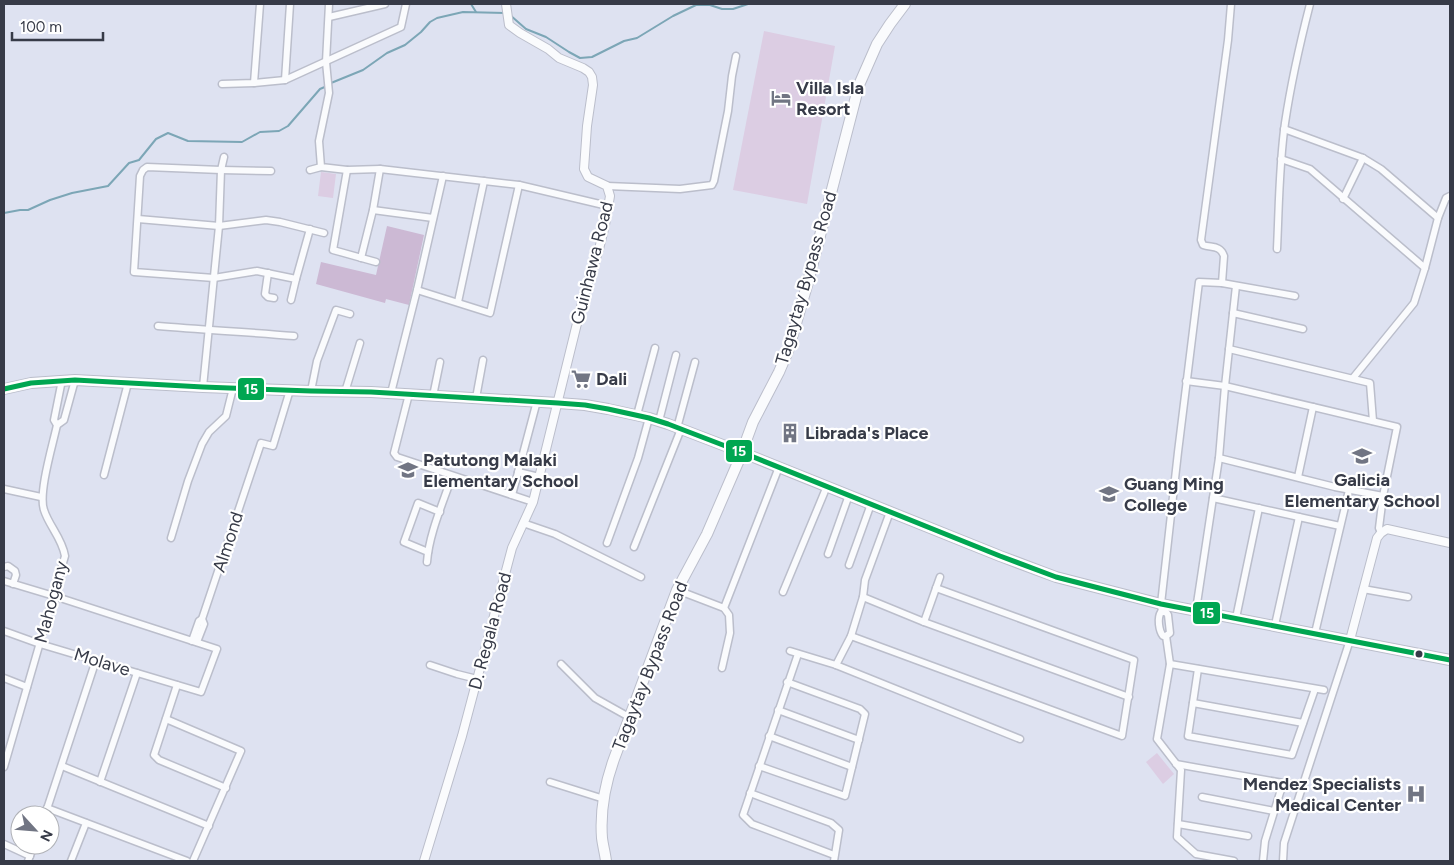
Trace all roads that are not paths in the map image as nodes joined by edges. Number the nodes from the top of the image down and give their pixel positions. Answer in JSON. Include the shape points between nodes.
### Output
{"nodes":[{"id":1,"x":260,"y":4,"type":"edge"},
{"id":2,"x":290,"y":4,"type":"edge"},
{"id":3,"x":329,"y":4,"type":"edge"},
{"id":4,"x":385,"y":4,"type":"edge"},
{"id":5,"x":406,"y":4,"type":"edge"},
{"id":6,"x":905,"y":4,"type":"edge"},
{"id":7,"x":1231,"y":4,"type":"edge"},
{"id":8,"x":1310,"y":4,"type":"edge"},
{"id":9,"x":506,"y":6,"type":"edge"},
{"id":10,"x":329,"y":17,"type":"junction"},
{"id":11,"x":736,"y":56,"type":"dead end"},
{"id":12,"x":326,"y":62,"type":"junction"},
{"id":13,"x":285,"y":80,"type":"junction"},
{"id":14,"x":254,"y":83,"type":"junction"},
{"id":15,"x":222,"y":84,"type":"dead end"},
{"id":16,"x":1284,"y":129,"type":"junction"},
{"id":17,"x":224,"y":157,"type":"dead end"},
{"id":18,"x":1282,"y":158,"type":"junction"},
{"id":19,"x":1363,"y":158,"type":"junction"},
{"id":20,"x":320,"y":166,"type":"junction"},
{"id":21,"x":380,"y":169,"type":"junction"},
{"id":22,"x":222,"y":170,"type":"junction"},
{"id":23,"x":310,"y":170,"type":"dead end"},
{"id":24,"x":347,"y":170,"type":"junction"},
{"id":25,"x":271,"y":171,"type":"dead end"},
{"id":26,"x":443,"y":176,"type":"junction"},
{"id":27,"x":484,"y":181,"type":"junction"},
{"id":28,"x":519,"y":185,"type":"junction"},
{"id":29,"x":607,"y":186,"type":"junction"},
{"id":30,"x":1450,"y":196,"type":"edge"},
{"id":31,"x":1343,"y":199,"type":"junction"},
{"id":32,"x":608,"y":206,"type":"junction"},
{"id":33,"x":373,"y":210,"type":"junction"},
{"id":34,"x":433,"y":218,"type":"junction"},
{"id":35,"x":1438,"y":218,"type":"junction"},
{"id":36,"x":138,"y":219,"type":"junction"},
{"id":37,"x":219,"y":226,"type":"junction"},
{"id":38,"x":310,"y":229,"type":"junction"},
{"id":39,"x":324,"y":233,"type":"dead end"},
{"id":40,"x":1277,"y":249,"type":"dead end"},
{"id":41,"x":362,"y":258,"type":"junction"},
{"id":42,"x":376,"y":262,"type":"dead end"},
{"id":43,"x":1425,"y":268,"type":"junction"},
{"id":44,"x":268,"y":273,"type":"junction"},
{"id":45,"x":214,"y":278,"type":"junction"},
{"id":46,"x":296,"y":279,"type":"junction"},
{"id":47,"x":1222,"y":283,"type":"junction"},
{"id":48,"x":1236,"y":286,"type":"junction"},
{"id":49,"x":417,"y":290,"type":"junction"},
{"id":50,"x":1295,"y":296,"type":"dead end"},
{"id":51,"x":274,"y":298,"type":"dead end"},
{"id":52,"x":291,"y":300,"type":"dead end"},
{"id":53,"x":458,"y":302,"type":"junction"},
{"id":54,"x":1233,"y":312,"type":"junction"},
{"id":55,"x":350,"y":314,"type":"dead end"},
{"id":56,"x":158,"y":326,"type":"dead end"},
{"id":57,"x":1303,"y":329,"type":"dead end"},
{"id":58,"x":207,"y":331,"type":"junction"},
{"id":59,"x":294,"y":336,"type":"dead end"},
{"id":60,"x":360,"y":343,"type":"dead end"},
{"id":61,"x":654,"y":348,"type":"dead end"},
{"id":62,"x":1229,"y":349,"type":"junction"},
{"id":63,"x":676,"y":355,"type":"dead end"},
{"id":64,"x":483,"y":360,"type":"dead end"},
{"id":65,"x":440,"y":362,"type":"dead end"},
{"id":66,"x":695,"y":362,"type":"dead end"},
{"id":67,"x":1353,"y":378,"type":"junction"},
{"id":68,"x":62,"y":380,"type":"junction"},
{"id":69,"x":75,"y":380,"type":"junction"},
{"id":70,"x":1186,"y":381,"type":"junction"},
{"id":71,"x":128,"y":383,"type":"junction"},
{"id":72,"x":1224,"y":386,"type":"junction"},
{"id":73,"x":202,"y":387,"type":"junction"},
{"id":74,"x":233,"y":388,"type":"junction"},
{"id":75,"x":4,"y":389,"type":"edge"},
{"id":76,"x":290,"y":390,"type":"junction"},
{"id":77,"x":312,"y":391,"type":"junction"},
{"id":78,"x":345,"y":392,"type":"junction"},
{"id":79,"x":391,"y":393,"type":"junction"},
{"id":80,"x":409,"y":394,"type":"junction"},
{"id":81,"x":433,"y":396,"type":"junction"},
{"id":82,"x":59,"y":398,"type":"junction"},
{"id":83,"x":476,"y":398,"type":"junction"},
{"id":84,"x":69,"y":400,"type":"junction"},
{"id":85,"x":537,"y":401,"type":"junction"},
{"id":86,"x":558,"y":403,"type":"junction"},
{"id":87,"x":1313,"y":407,"type":"junction"},
{"id":88,"x":637,"y":415,"type":"junction"},
{"id":89,"x":654,"y":419,"type":"junction"},
{"id":90,"x":1373,"y":421,"type":"junction"},
{"id":91,"x":57,"y":425,"type":"junction"},
{"id":92,"x":679,"y":428,"type":"junction"},
{"id":93,"x":741,"y":452,"type":"junction"},
{"id":94,"x":1219,"y":458,"type":"junction"},
{"id":95,"x":780,"y":467,"type":"junction"},
{"id":96,"x":518,"y":472,"type":"junction"},
{"id":97,"x":104,"y":474,"type":"dead end"},
{"id":98,"x":452,"y":476,"type":"junction"},
{"id":99,"x":539,"y":478,"type":"junction"},
{"id":100,"x":1298,"y":478,"type":"junction"},
{"id":101,"x":827,"y":486,"type":"junction"},
{"id":102,"x":4,"y":489,"type":"edge"},
{"id":103,"x":1349,"y":490,"type":"junction"},
{"id":104,"x":512,"y":495,"type":"junction"},
{"id":105,"x":849,"y":495,"type":"junction"},
{"id":106,"x":1383,"y":496,"type":"junction"},
{"id":107,"x":41,"y":497,"type":"junction"},
{"id":108,"x":1213,"y":498,"type":"junction"},
{"id":109,"x":533,"y":502,"type":"junction"},
{"id":110,"x":871,"y":504,"type":"junction"},
{"id":111,"x":1260,"y":508,"type":"junction"},
{"id":112,"x":440,"y":512,"type":"junction"},
{"id":113,"x":890,"y":512,"type":"junction"},
{"id":114,"x":1299,"y":517,"type":"junction"},
{"id":115,"x":523,"y":523,"type":"junction"},
{"id":116,"x":1340,"y":526,"type":"junction"},
{"id":117,"x":1381,"y":533,"type":"junction"},
{"id":118,"x":171,"y":538,"type":"dead end"},
{"id":119,"x":1450,"y":542,"type":"edge"},
{"id":120,"x":607,"y":543,"type":"dead end"},
{"id":121,"x":634,"y":547,"type":"dead end"},
{"id":122,"x":428,"y":552,"type":"junction"},
{"id":123,"x":828,"y":554,"type":"dead end"},
{"id":124,"x":427,"y":562,"type":"dead end"},
{"id":125,"x":849,"y":565,"type":"dead end"},
{"id":126,"x":4,"y":567,"type":"edge"},
{"id":127,"x":640,"y":577,"type":"dead end"},
{"id":128,"x":940,"y":577,"type":"dead end"},
{"id":129,"x":4,"y":582,"type":"edge"},
{"id":130,"x":13,"y":584,"type":"junction"},
{"id":131,"x":936,"y":588,"type":"junction"},
{"id":132,"x":1364,"y":589,"type":"junction"},
{"id":133,"x":677,"y":590,"type":"junction"},
{"id":134,"x":783,"y":592,"type":"dead end"},
{"id":135,"x":54,"y":596,"type":"junction"},
{"id":136,"x":863,"y":597,"type":"junction"},
{"id":137,"x":1408,"y":597,"type":"dead end"},
{"id":138,"x":724,"y":608,"type":"junction"},
{"id":139,"x":1162,"y":608,"type":"junction"},
{"id":140,"x":1196,"y":610,"type":"junction"},
{"id":141,"x":1236,"y":618,"type":"junction"},
{"id":142,"x":924,"y":622,"type":"junction"},
{"id":143,"x":1275,"y":626,"type":"junction"},
{"id":144,"x":4,"y":631,"type":"edge"},
{"id":145,"x":1315,"y":633,"type":"junction"},
{"id":146,"x":851,"y":636,"type":"junction"},
{"id":147,"x":1350,"y":640,"type":"junction"},
{"id":148,"x":194,"y":642,"type":"junction"},
{"id":149,"x":40,"y":644,"type":"junction"},
{"id":150,"x":790,"y":651,"type":"dead end"},
{"id":151,"x":798,"y":654,"type":"junction"},
{"id":152,"x":96,"y":660,"type":"junction"},
{"id":153,"x":1450,"y":660,"type":"edge"},
{"id":154,"x":561,"y":664,"type":"dead end"},
{"id":155,"x":1170,"y":664,"type":"junction"},
{"id":156,"x":430,"y":665,"type":"dead end"},
{"id":157,"x":836,"y":665,"type":"junction"},
{"id":158,"x":722,"y":668,"type":"dead end"},
{"id":159,"x":1198,"y":669,"type":"junction"},
{"id":160,"x":137,"y":673,"type":"junction"},
{"id":161,"x":4,"y":678,"type":"edge"},
{"id":162,"x":477,"y":679,"type":"junction"},
{"id":163,"x":787,"y":682,"type":"junction"},
{"id":164,"x":177,"y":685,"type":"junction"},
{"id":165,"x":27,"y":687,"type":"junction"},
{"id":166,"x":1315,"y":689,"type":"junction"},
{"id":167,"x":1324,"y":690,"type":"dead end"},
{"id":168,"x":1129,"y":697,"type":"junction"},
{"id":169,"x":1193,"y":703,"type":"junction"},
{"id":170,"x":778,"y":710,"type":"junction"},
{"id":171,"x":166,"y":718,"type":"junction"},
{"id":172,"x":629,"y":718,"type":"junction"},
{"id":173,"x":1304,"y":722,"type":"junction"},
{"id":174,"x":769,"y":736,"type":"junction"},
{"id":175,"x":1020,"y":739,"type":"dead end"},
{"id":176,"x":859,"y":740,"type":"junction"},
{"id":177,"x":1176,"y":764,"type":"junction"},
{"id":178,"x":4,"y":766,"type":"edge"},
{"id":179,"x":62,"y":766,"type":"junction"},
{"id":180,"x":759,"y":766,"type":"junction"},
{"id":181,"x":852,"y":767,"type":"junction"},
{"id":182,"x":100,"y":782,"type":"junction"},
{"id":183,"x":550,"y":782,"type":"dead end"},
{"id":184,"x":1283,"y":783,"type":"junction"},
{"id":185,"x":1294,"y":784,"type":"dead end"},
{"id":186,"x":226,"y":788,"type":"junction"},
{"id":187,"x":750,"y":793,"type":"junction"},
{"id":188,"x":1202,"y":797,"type":"dead end"},
{"id":189,"x":604,"y":799,"type":"junction"},
{"id":190,"x":48,"y":805,"type":"edge"},
{"id":191,"x":1274,"y":811,"type":"junction"},
{"id":192,"x":60,"y":813,"type":"edge"},
{"id":193,"x":86,"y":823,"type":"junction"},
{"id":194,"x":1178,"y":824,"type":"junction"},
{"id":195,"x":209,"y":826,"type":"junction"},
{"id":196,"x":1248,"y":836,"type":"dead end"},
{"id":197,"x":4,"y":844,"type":"edge"},
{"id":198,"x":834,"y":858,"type":"edge"},
{"id":199,"x":29,"y":859,"type":"edge"},
{"id":200,"x":71,"y":861,"type":"edge"},
{"id":201,"x":187,"y":861,"type":"edge"},
{"id":202,"x":193,"y":861,"type":"edge"},
{"id":203,"x":424,"y":861,"type":"edge"},
{"id":204,"x":606,"y":861,"type":"edge"},
{"id":205,"x":1234,"y":861,"type":"edge"},
{"id":206,"x":1263,"y":861,"type":"edge"},
{"id":207,"x":1283,"y":861,"type":"edge"}],
"edges":[{"from":1,"to":14,"type":"street"},
{"from":2,"to":13,"type":"street"},
{"from":3,"to":10,"type":"street"},
{"from":4,"to":10,"type":"street"},
{"from":5,"to":12,"type":"street","via":[[401,28]]},
{"from":6,"to":93,"type":"main road","name":"Tagaytay Bypass Road","via":[[877,44],[861,79],[791,341]]},
{"from":7,"to":47,"type":"street","via":[[1201,240],[1203,245],[1216,247],[1223,253]]},
{"from":8,"to":16,"type":"street","via":[[1296,59]]},
{"from":9,"to":29,"type":"street","name":"Guinhawa Road","via":[[509,25],[560,58],[583,68],[592,77],[584,168],[588,177]]},
{"from":10,"to":12,"type":"street"},
{"from":11,"to":29,"type":"street","via":[[712,185],[680,189]]},
{"from":12,"to":13,"type":"street"},
{"from":12,"to":20,"type":"street","via":[[329,93],[320,141]]},
{"from":13,"to":14,"type":"street"},
{"from":14,"to":15,"type":"street"},
{"from":16,"to":18,"type":"street"},
{"from":16,"to":19,"type":"street"},
{"from":17,"to":22,"type":"street"},
{"from":18,"to":31,"type":"street","via":[[1310,169]]},
{"from":18,"to":40,"type":"street"},
{"from":19,"to":31,"type":"street"},
{"from":19,"to":35,"type":"street","via":[[1381,169]]},
{"from":20,"to":23,"type":"street"},
{"from":20,"to":24,"type":"street"},
{"from":21,"to":24,"type":"street"},
{"from":21,"to":26,"type":"street"},
{"from":21,"to":33,"type":"street"},
{"from":22,"to":25,"type":"street"},
{"from":22,"to":36,"type":"street","via":[[147,167],[140,176]]},
{"from":22,"to":37,"type":"street"},
{"from":24,"to":41,"type":"street","via":[[333,250]]},
{"from":26,"to":27,"type":"street"},
{"from":26,"to":34,"type":"street"},
{"from":27,"to":28,"type":"street"},
{"from":27,"to":53,"type":"street"},
{"from":28,"to":32,"type":"street"},
{"from":28,"to":53,"type":"street","via":[[490,313]]},
{"from":29,"to":32,"type":"street","name":"Guinhawa Road"},
{"from":30,"to":35,"type":"street","via":[[1446,198]]},
{"from":31,"to":43,"type":"street"},
{"from":32,"to":86,"type":"street","name":"Guinhawa Road"},
{"from":33,"to":34,"type":"street"},
{"from":33,"to":41,"type":"street"},
{"from":34,"to":49,"type":"street"},
{"from":35,"to":43,"type":"street"},
{"from":36,"to":37,"type":"street"},
{"from":36,"to":45,"type":"street","via":[[134,272]]},
{"from":37,"to":38,"type":"street","via":[[266,220]]},
{"from":37,"to":45,"type":"street"},
{"from":38,"to":39,"type":"street"},
{"from":38,"to":46,"type":"street"},
{"from":41,"to":42,"type":"street"},
{"from":43,"to":67,"type":"street","via":[[1414,303]]},
{"from":44,"to":45,"type":"street"},
{"from":44,"to":46,"type":"street"},
{"from":44,"to":51,"type":"street","via":[[265,294]]},
{"from":45,"to":58,"type":"street"},
{"from":46,"to":52,"type":"street"},
{"from":47,"to":48,"type":"street"},
{"from":47,"to":70,"type":"street","via":[[1199,282]]},
{"from":48,"to":50,"type":"street"},
{"from":48,"to":54,"type":"street"},
{"from":49,"to":53,"type":"street"},
{"from":49,"to":79,"type":"street"},
{"from":54,"to":57,"type":"street"},
{"from":54,"to":62,"type":"street"},
{"from":55,"to":77,"type":"street","via":[[336,310],[317,362]]},
{"from":56,"to":58,"type":"street"},
{"from":58,"to":59,"type":"street"},
{"from":58,"to":73,"type":"street"},
{"from":60,"to":78,"type":"street"},
{"from":61,"to":88,"type":"street"},
{"from":62,"to":67,"type":"street"},
{"from":62,"to":72,"type":"street"},
{"from":63,"to":89,"type":"street"},
{"from":64,"to":83,"type":"street"},
{"from":65,"to":81,"type":"street"},
{"from":66,"to":92,"type":"street"},
{"from":67,"to":90,"type":"street","via":[[1370,382]]},
{"from":68,"to":69,"type":"main road"},
{"from":68,"to":75,"type":"main road"},
{"from":68,"to":82,"type":"street"},
{"from":69,"to":71,"type":"main road"},
{"from":69,"to":84,"type":"street"},
{"from":70,"to":72,"type":"street"},
{"from":70,"to":139,"type":"street"},
{"from":71,"to":73,"type":"main road"},
{"from":71,"to":97,"type":"street"},
{"from":72,"to":87,"type":"street"},
{"from":72,"to":94,"type":"street"},
{"from":73,"to":74,"type":"main road"},
{"from":74,"to":76,"type":"main road"},
{"from":74,"to":118,"type":"street","via":[[226,416],[202,444]]},
{"from":76,"to":77,"type":"main road"},
{"from":76,"to":148,"type":"street","name":"Almond","via":[[272,446],[261,442]]},
{"from":77,"to":78,"type":"main road"},
{"from":78,"to":79,"type":"main road"},
{"from":79,"to":80,"type":"main road"},
{"from":80,"to":81,"type":"main road"},
{"from":80,"to":98,"type":"street","via":[[394,453],[397,457]]},
{"from":81,"to":83,"type":"main road"},
{"from":82,"to":84,"type":"street"},
{"from":82,"to":91,"type":"street","via":[[54,420]]},
{"from":83,"to":85,"type":"main road"},
{"from":84,"to":91,"type":"street","via":[[64,420]]},
{"from":85,"to":86,"type":"main road"},
{"from":85,"to":96,"type":"street"},
{"from":86,"to":88,"type":"main road"},
{"from":86,"to":99,"type":"street","name":"D. Regala Road"},
{"from":87,"to":90,"type":"street"},
{"from":87,"to":100,"type":"street"},
{"from":88,"to":89,"type":"main road"},
{"from":89,"to":92,"type":"main road"},
{"from":89,"to":120,"type":"street"},
{"from":90,"to":106,"type":"street","via":[[1397,427]]},
{"from":91,"to":107,"type":"street"},
{"from":92,"to":93,"type":"main road"},
{"from":92,"to":121,"type":"street"},
{"from":93,"to":95,"type":"main road"},
{"from":93,"to":133,"type":"main road","name":"Tagaytay Bypass Road","via":[[707,534]]},
{"from":94,"to":100,"type":"street"},
{"from":94,"to":108,"type":"street"},
{"from":95,"to":101,"type":"main road"},
{"from":95,"to":138,"type":"street"},
{"from":96,"to":99,"type":"street"},
{"from":96,"to":104,"type":"street"},
{"from":98,"to":104,"type":"street"},
{"from":98,"to":112,"type":"street"},
{"from":99,"to":109,"type":"street","name":"D. Regala Road"},
{"from":100,"to":103,"type":"street"},
{"from":101,"to":105,"type":"main road"},
{"from":101,"to":134,"type":"street"},
{"from":102,"to":107,"type":"street"},
{"from":103,"to":106,"type":"street"},
{"from":103,"to":116,"type":"street"},
{"from":104,"to":109,"type":"street"},
{"from":105,"to":110,"type":"main road"},
{"from":105,"to":123,"type":"street"},
{"from":106,"to":117,"type":"street"},
{"from":107,"to":135,"type":"street","name":"Mahogany","via":[[65,556]]},
{"from":108,"to":111,"type":"street"},
{"from":108,"to":140,"type":"street"},
{"from":109,"to":115,"type":"street","name":"D. Regala Road"},
{"from":110,"to":113,"type":"main road"},
{"from":110,"to":125,"type":"street"},
{"from":111,"to":114,"type":"street"},
{"from":111,"to":141,"type":"street"},
{"from":112,"to":122,"type":"street"},
{"from":112,"to":122,"type":"street","via":[[418,502],[404,542]]},
{"from":113,"to":136,"type":"street","via":[[865,580]]},
{"from":113,"to":139,"type":"main road","via":[[1047,574]]},
{"from":114,"to":116,"type":"street"},
{"from":114,"to":143,"type":"street"},
{"from":115,"to":127,"type":"street","via":[[555,534]]},
{"from":115,"to":162,"type":"street","name":"D. Regala Road","via":[[512,548]]},
{"from":116,"to":145,"type":"street"},
{"from":117,"to":119,"type":"street","via":[[1386,529]]},
{"from":117,"to":132,"type":"street"},
{"from":122,"to":124,"type":"street"},
{"from":126,"to":130,"type":"street","via":[[15,570]]},
{"from":128,"to":131,"type":"street"},
{"from":129,"to":130,"type":"street"},
{"from":130,"to":135,"type":"street"},
{"from":131,"to":142,"type":"street"},
{"from":131,"to":168,"type":"street","via":[[1134,660]]},
{"from":132,"to":137,"type":"street"},
{"from":132,"to":147,"type":"street"},
{"from":133,"to":138,"type":"street"},
{"from":133,"to":172,"type":"main road","name":"Tagaytay Bypass Road"},
{"from":135,"to":148,"type":"street"},
{"from":135,"to":149,"type":"street","name":"Mahogany"},
{"from":136,"to":142,"type":"street"},
{"from":136,"to":146,"type":"street"},
{"from":138,"to":158,"type":"street","via":[[729,615],[730,633]]},
{"from":139,"to":140,"type":"main road","via":[[1175,606]]},
{"from":139,"to":155,"type":"street","via":[[1168,615],[1170,633],[1166,636]]},
{"from":140,"to":141,"type":"main road"},
{"from":141,"to":143,"type":"main road"},
{"from":142,"to":168,"type":"street"},
{"from":143,"to":145,"type":"main road"},
{"from":144,"to":149,"type":"street","name":"Molave"},
{"from":145,"to":147,"type":"main road"},
{"from":146,"to":157,"type":"street"},
{"from":146,"to":168,"type":"street","via":[[1122,736]]},
{"from":147,"to":153,"type":"main road"},
{"from":147,"to":207,"type":"street","via":[[1284,842]]},
{"from":148,"to":164,"type":"street","name":"Molave","via":[[217,649],[201,692]]},
{"from":149,"to":152,"type":"street","name":"Molave"},
{"from":149,"to":165,"type":"street","name":"Mahogany"},
{"from":150,"to":151,"type":"street"},
{"from":151,"to":157,"type":"street"},
{"from":151,"to":163,"type":"street"},
{"from":152,"to":160,"type":"street","name":"Molave"},
{"from":152,"to":179,"type":"street"},
{"from":154,"to":172,"type":"street","via":[[595,698]]},
{"from":155,"to":159,"type":"street"},
{"from":155,"to":177,"type":"street","via":[[1157,739]]},
{"from":156,"to":162,"type":"street"},
{"from":157,"to":175,"type":"street"},
{"from":159,"to":166,"type":"street"},
{"from":159,"to":169,"type":"street"},
{"from":160,"to":164,"type":"street","name":"Molave"},
{"from":160,"to":182,"type":"street"},
{"from":161,"to":165,"type":"street"},
{"from":162,"to":203,"type":"street","name":"D. Regala Road"},
{"from":163,"to":170,"type":"street"},
{"from":163,"to":176,"type":"street","via":[[860,709],[865,714]]},
{"from":164,"to":171,"type":"street"},
{"from":165,"to":178,"type":"street","name":"Mahogany"},
{"from":166,"to":167,"type":"street"},
{"from":166,"to":173,"type":"street"},
{"from":169,"to":173,"type":"street"},
{"from":169,"to":173,"type":"street","via":[[1188,736],[1292,755]]},
{"from":170,"to":174,"type":"street"},
{"from":170,"to":176,"type":"street"},
{"from":171,"to":186,"type":"street","via":[[154,755]]},
{"from":171,"to":186,"type":"street","via":[[241,751]]},
{"from":172,"to":189,"type":"main road","name":"Tagaytay Bypass Road"},
{"from":174,"to":180,"type":"street"},
{"from":174,"to":181,"type":"street"},
{"from":176,"to":181,"type":"street"},
{"from":177,"to":184,"type":"street"},
{"from":177,"to":194,"type":"street","via":[[1181,770]]},
{"from":179,"to":182,"type":"street"},
{"from":179,"to":190,"type":"street"},
{"from":180,"to":181,"type":"street","via":[[845,796]]},
{"from":180,"to":187,"type":"street"},
{"from":182,"to":195,"type":"street"},
{"from":183,"to":189,"type":"street"},
{"from":184,"to":185,"type":"street"},
{"from":184,"to":191,"type":"street"},
{"from":186,"to":195,"type":"street"},
{"from":187,"to":198,"type":"street","via":[[743,814],[752,824]]},
{"from":187,"to":198,"type":"street","via":[[831,823],[839,830]]},
{"from":188,"to":191,"type":"street"},
{"from":189,"to":204,"type":"main road","name":"Tagaytay Bypass Road","via":[[602,836]]},
{"from":191,"to":206,"type":"street","via":[[1265,840]]},
{"from":192,"to":193,"type":"street"},
{"from":193,"to":200,"type":"street"},
{"from":193,"to":201,"type":"street"},
{"from":194,"to":196,"type":"street"},
{"from":194,"to":205,"type":"street","via":[[1178,837],[1196,854]]},
{"from":195,"to":202,"type":"street"},
{"from":197,"to":199,"type":"street"}]}
